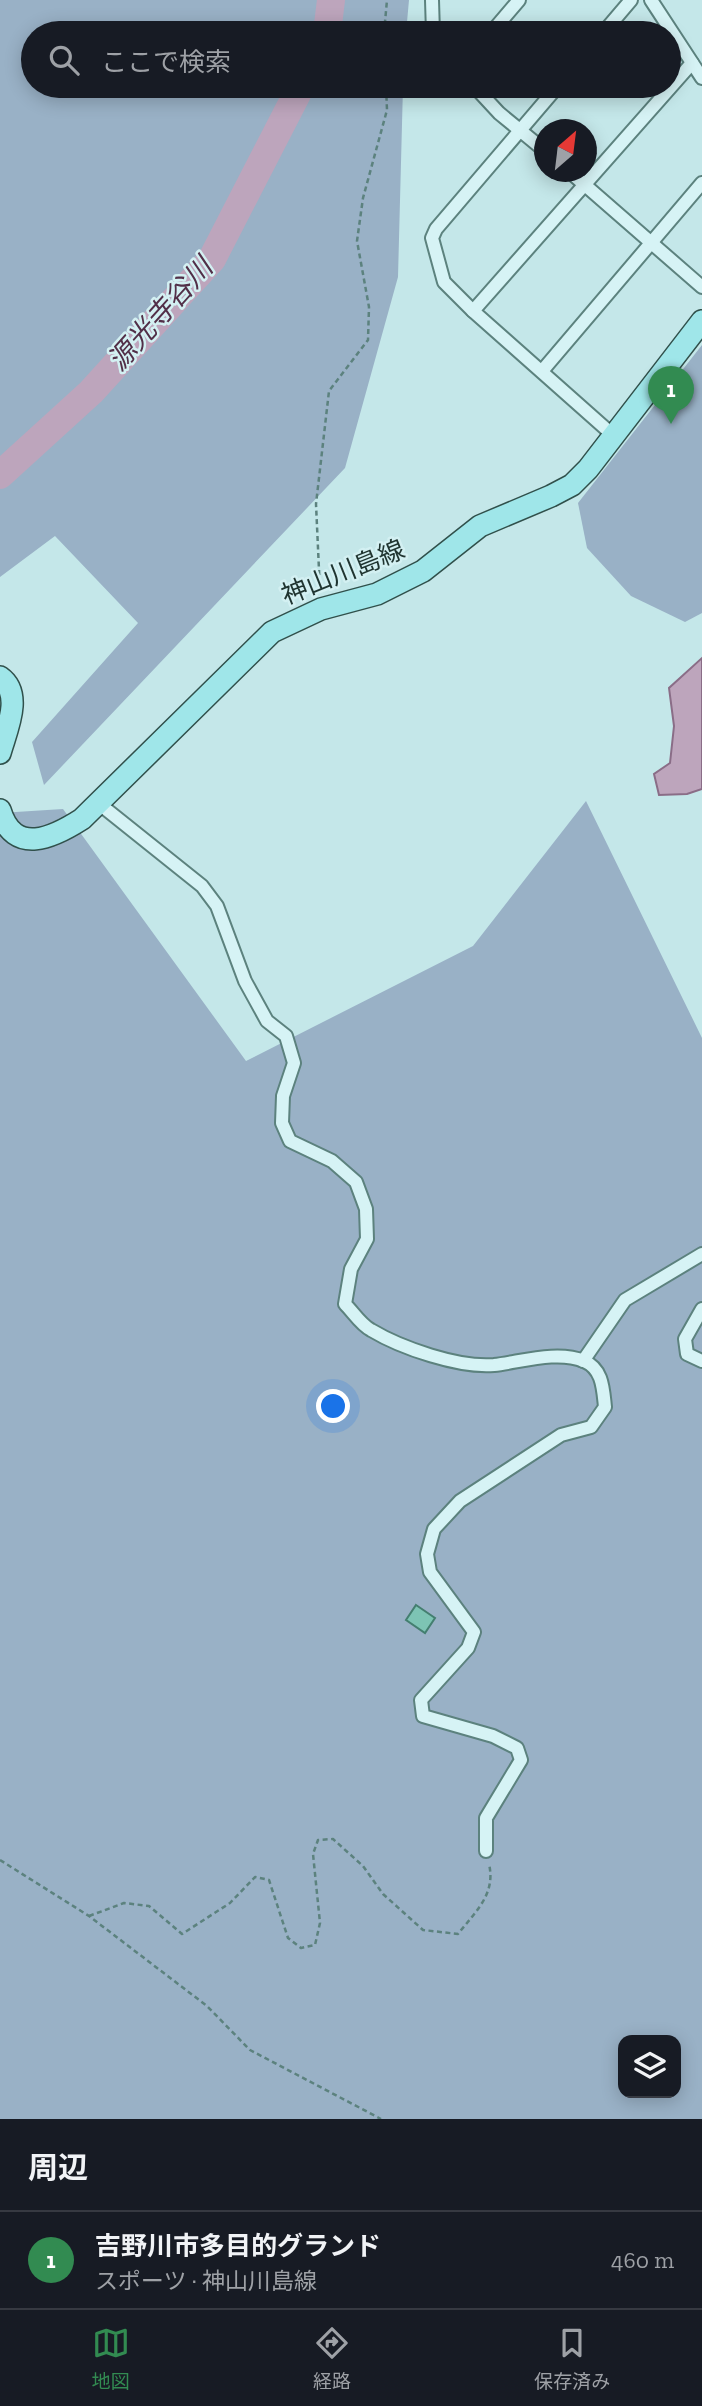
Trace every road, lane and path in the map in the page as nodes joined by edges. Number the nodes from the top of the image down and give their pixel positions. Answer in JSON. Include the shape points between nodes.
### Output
{"nodes":[{"id":1,"x":387,"y":0,"type":"edge"},
{"id":2,"x":432,"y":0,"type":"edge"},
{"id":3,"x":519,"y":0,"type":"edge"},
{"id":4,"x":631,"y":0,"type":"edge"},
{"id":5,"x":651,"y":0,"type":"edge"},
{"id":6,"x":385,"y":21,"type":"edge"},
{"id":7,"x":433,"y":21,"type":"edge"},
{"id":8,"x":501,"y":21,"type":"edge"},
{"id":9,"x":613,"y":21,"type":"edge"},
{"id":10,"x":665,"y":21,"type":"edge"},
{"id":11,"x":681,"y":46,"type":"edge"},
{"id":12,"x":692,"y":63,"type":"junction"},
{"id":13,"x":681,"y":75,"type":"edge"},
{"id":14,"x":702,"y":78,"type":"edge"},
{"id":15,"x":386,"y":98,"type":"edge"},
{"id":16,"x":487,"y":98,"type":"edge"},
{"id":17,"x":548,"y":98,"type":"edge"},
{"id":18,"x":660,"y":98,"type":"edge"},
{"id":19,"x":520,"y":130,"type":"junction"},
{"id":20,"x":534,"y":142,"type":"edge"},
{"id":21,"x":584,"y":183,"type":"junction"},
{"id":22,"x":702,"y":183,"type":"edge"},
{"id":23,"x":651,"y":244,"type":"junction"},
{"id":24,"x":702,"y":287,"type":"edge"},
{"id":25,"x":473,"y":310,"type":"junction"},
{"id":26,"x":702,"y":321,"type":"edge"},
{"id":27,"x":542,"y":371,"type":"junction"},
{"id":28,"x":614,"y":436,"type":"junction"},
{"id":29,"x":321,"y":609,"type":"junction"},
{"id":30,"x":0,"y":677,"type":"edge"},
{"id":31,"x":0,"y":754,"type":"edge"},
{"id":32,"x":97,"y":802,"type":"junction"},
{"id":33,"x":0,"y":810,"type":"edge"},
{"id":34,"x":702,"y":1254,"type":"edge"},
{"id":35,"x":702,"y":1309,"type":"edge"},
{"id":36,"x":583,"y":1361,"type":"junction"},
{"id":37,"x":702,"y":1361,"type":"edge"},
{"id":38,"x":486,"y":1852,"type":"joint"},
{"id":39,"x":0,"y":1860,"type":"edge"},
{"id":40,"x":89,"y":1916,"type":"junction"},
{"id":41,"x":381,"y":2119,"type":"edge"}],
"edges":[{"from":1,"to":6,"type":"path"},
{"from":2,"to":7,"type":"street"},
{"from":3,"to":8,"type":"street"},
{"from":4,"to":9,"type":"street"},
{"from":5,"to":10,"type":"street"},
{"from":11,"to":12,"type":"street"},
{"from":12,"to":13,"type":"street"},
{"from":12,"to":14,"type":"street"},
{"from":15,"to":29,"type":"path","via":[[357,241],[369,307],[368,340],[330,391],[316,504]]},
{"from":16,"to":19,"type":"street"},
{"from":17,"to":19,"type":"street"},
{"from":18,"to":21,"type":"street"},
{"from":19,"to":20,"type":"street"},
{"from":19,"to":25,"type":"street","via":[[432,238],[444,282]]},
{"from":21,"to":23,"type":"street"},
{"from":21,"to":25,"type":"street"},
{"from":22,"to":23,"type":"street"},
{"from":23,"to":24,"type":"street"},
{"from":23,"to":27,"type":"street"},
{"from":25,"to":27,"type":"street"},
{"from":26,"to":28,"type":"main road","name":"神山川島線"},
{"from":27,"to":28,"type":"street"},
{"from":28,"to":29,"type":"main road","name":"神山川島線","via":[[572,485],[480,526],[423,571],[377,594]]},
{"from":29,"to":32,"type":"main road","name":"神山川島線","via":[[272,632]]},
{"from":30,"to":31,"type":"main road","via":[[12,694]]},
{"from":32,"to":33,"type":"main road","name":"神山川島線","via":[[74,824],[41,839],[13,833]]},
{"from":32,"to":36,"type":"street","via":[[202,886],[216,906],[245,981],[267,1021],[286,1036],[294,1063],[283,1096],[282,1124],[290,1141],[332,1161],[355,1182],[366,1209],[367,1239],[351,1269],[345,1304],[369,1330],[435,1357],[489,1365],[558,1357]]},
{"from":34,"to":36,"type":"street","via":[[625,1300]]},
{"from":35,"to":37,"type":"street","via":[[685,1339],[687,1354]]},
{"from":36,"to":38,"type":"street","via":[[597,1370],[605,1407],[591,1427],[561,1435],[460,1501],[434,1529],[427,1554],[430,1572],[474,1632],[468,1648],[421,1700],[423,1716],[493,1736],[517,1748],[521,1760],[486,1818]]},
{"from":38,"to":40,"type":"path","via":[[493,1880],[458,1934],[423,1930],[333,1839],[318,1840],[313,1854],[320,1923],[315,1945],[301,1948],[288,1938],[269,1880],[255,1877],[230,1903],[183,1934],[149,1906],[124,1902]]},
{"from":39,"to":40,"type":"path"},
{"from":40,"to":41,"type":"path","via":[[207,2006],[250,2050]]}]}
